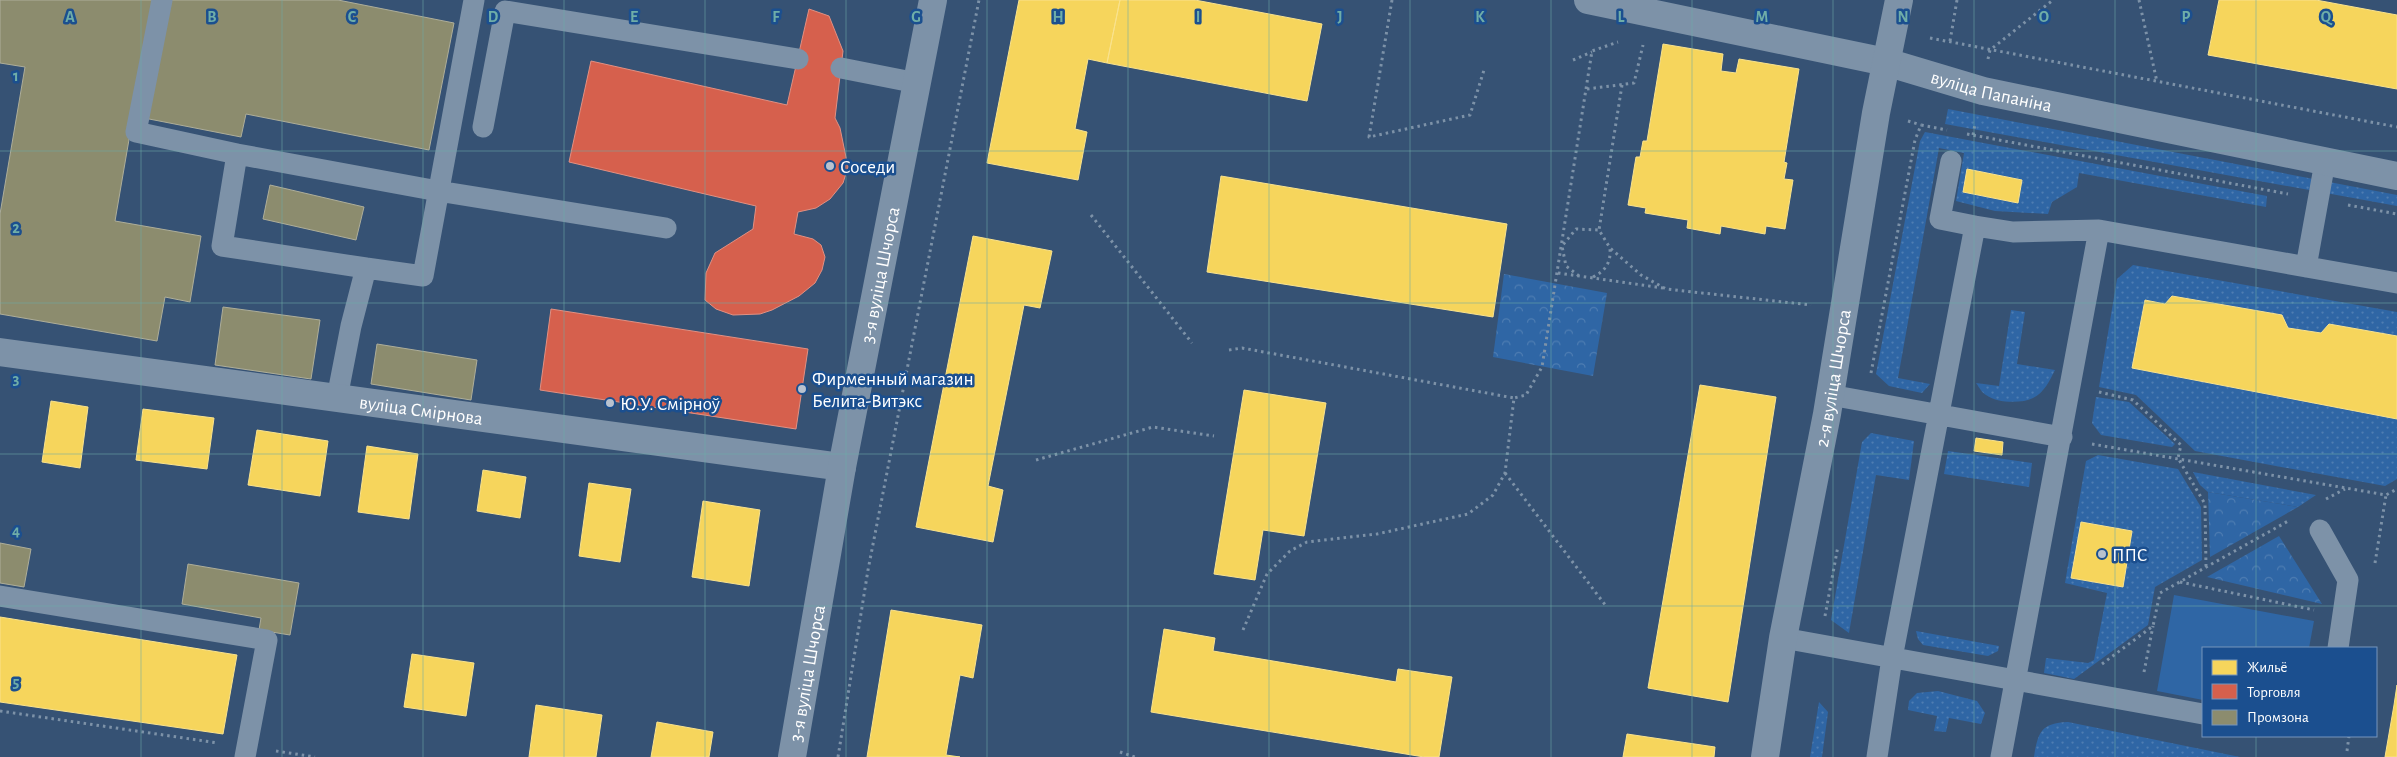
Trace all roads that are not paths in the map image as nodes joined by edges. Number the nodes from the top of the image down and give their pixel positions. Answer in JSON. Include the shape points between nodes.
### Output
{"nodes":[{"id":1,"x":162,"y":0,"type":"edge"},
{"id":2,"x":474,"y":0,"type":"edge"},
{"id":3,"x":933,"y":0,"type":"edge"},
{"id":4,"x":1588,"y":0,"type":"edge"},
{"id":5,"x":1899,"y":0,"type":"edge"},
{"id":6,"x":798,"y":59,"type":"dead end"},
{"id":7,"x":1886,"y":62,"type":"junction"},
{"id":8,"x":841,"y":68,"type":"dead end"},
{"id":9,"x":917,"y":83,"type":"junction"},
{"id":10,"x":482,"y":127,"type":"dead end"},
{"id":11,"x":237,"y":154,"type":"junction"},
{"id":12,"x":1950,"y":161,"type":"dead end"},
{"id":13,"x":2325,"y":162,"type":"junction"},
{"id":14,"x":2397,"y":176,"type":"edge"},
{"id":15,"x":438,"y":191,"type":"junction"},
{"id":16,"x":1975,"y":226,"type":"junction"},
{"id":17,"x":666,"y":228,"type":"dead end"},
{"id":18,"x":2099,"y":230,"type":"junction"},
{"id":19,"x":2306,"y":267,"type":"junction"},
{"id":20,"x":366,"y":268,"type":"junction"},
{"id":21,"x":2397,"y":282,"type":"edge"},
{"id":22,"x":0,"y":352,"type":"edge"},
{"id":23,"x":1830,"y":395,"type":"junction"},
{"id":24,"x":337,"y":398,"type":"junction"},
{"id":25,"x":1940,"y":414,"type":"junction"},
{"id":26,"x":2062,"y":437,"type":"junction"},
{"id":27,"x":842,"y":467,"type":"junction"},
{"id":28,"x":2320,"y":530,"type":"dead end"},
{"id":29,"x":0,"y":596,"type":"edge"},
{"id":30,"x":1783,"y":638,"type":"junction"},
{"id":31,"x":2338,"y":647,"type":"edge"},
{"id":32,"x":1892,"y":658,"type":"junction"},
{"id":33,"x":2014,"y":680,"type":"junction"},
{"id":34,"x":2202,"y":714,"type":"edge"},
{"id":35,"x":246,"y":752,"type":"edge"},
{"id":36,"x":792,"y":757,"type":"edge"},
{"id":37,"x":1765,"y":757,"type":"edge"},
{"id":38,"x":1877,"y":757,"type":"edge"},
{"id":39,"x":2001,"y":757,"type":"edge"}],
"edges":[{"from":1,"to":11,"type":"lane","via":[[136,132]]},
{"from":2,"to":15,"type":"lane"},
{"from":3,"to":9,"type":"street","name":"3-я вуліца Шчорса"},
{"from":4,"to":7,"type":"street","name":"вуліца Папаніна"},
{"from":5,"to":7,"type":"street","name":"2-я вуліца Шчорса"},
{"from":6,"to":10,"type":"lane","via":[[505,11]]},
{"from":7,"to":13,"type":"street","name":"вуліца Папаніна","via":[[1983,91]]},
{"from":7,"to":23,"type":"street","name":"2-я вуліца Шчорса"},
{"from":8,"to":9,"type":"lane"},
{"from":9,"to":27,"type":"street","name":"3-я вуліца Шчорса"},
{"from":11,"to":15,"type":"lane"},
{"from":11,"to":20,"type":"lane","via":[[222,246]]},
{"from":12,"to":16,"type":"lane","via":[[1940,219]]},
{"from":13,"to":14,"type":"street","name":"вуліца Папаніна"},
{"from":13,"to":19,"type":"lane"},
{"from":15,"to":17,"type":"lane"},
{"from":15,"to":20,"type":"lane","via":[[423,276]]},
{"from":16,"to":18,"type":"lane","via":[[2013,232]]},
{"from":16,"to":25,"type":"lane"},
{"from":18,"to":19,"type":"lane"},
{"from":18,"to":26,"type":"lane"},
{"from":19,"to":21,"type":"lane"},
{"from":20,"to":24,"type":"lane"},
{"from":22,"to":24,"type":"street","name":"вуліца Смірнова"},
{"from":23,"to":25,"type":"lane"},
{"from":23,"to":30,"type":"street","name":"2-я вуліца Шчорса"},
{"from":24,"to":27,"type":"street","name":"вуліца Смірнова"},
{"from":25,"to":26,"type":"lane"},
{"from":25,"to":32,"type":"lane"},
{"from":26,"to":33,"type":"lane"},
{"from":27,"to":36,"type":"street","name":"3-я вуліца Шчорса"},
{"from":28,"to":31,"type":"lane","via":[[2348,580]]},
{"from":29,"to":35,"type":"lane","via":[[267,640]]},
{"from":30,"to":32,"type":"lane"},
{"from":30,"to":37,"type":"street","name":"2-я вуліца Шчорса"},
{"from":32,"to":33,"type":"lane"},
{"from":32,"to":38,"type":"lane"},
{"from":33,"to":34,"type":"lane"},
{"from":33,"to":39,"type":"lane"}]}
